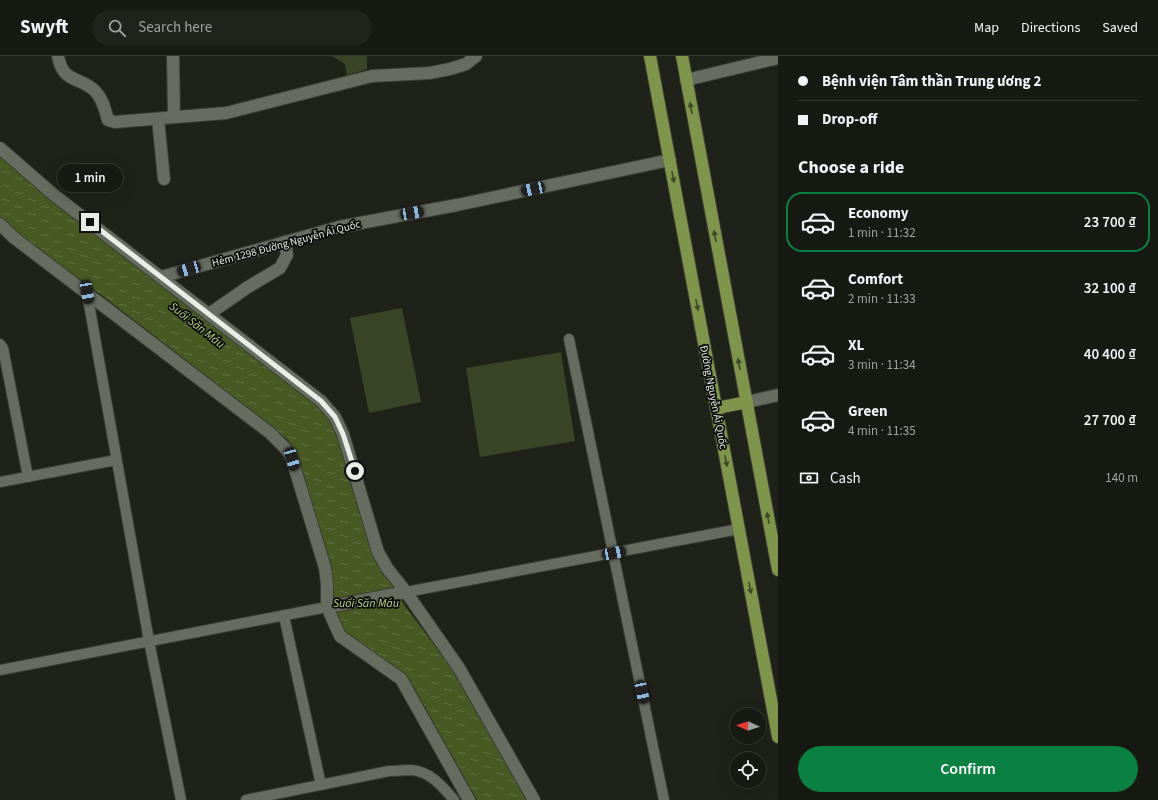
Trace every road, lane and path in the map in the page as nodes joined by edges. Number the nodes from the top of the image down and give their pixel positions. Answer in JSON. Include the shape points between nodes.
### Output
{"nodes":[{"id":1,"x":58,"y":56,"type":"edge"},
{"id":2,"x":173,"y":56,"type":"edge"},
{"id":3,"x":476,"y":56,"type":"edge"},
{"id":4,"x":650,"y":56,"type":"edge"},
{"id":5,"x":682,"y":56,"type":"edge"},
{"id":6,"x":778,"y":58,"type":"edge"},
{"id":7,"x":686,"y":80,"type":"junction"},
{"id":8,"x":174,"y":117,"type":"junction"},
{"id":9,"x":158,"y":118,"type":"junction"},
{"id":10,"x":0,"y":148,"type":"edge"},
{"id":11,"x":670,"y":160,"type":"junction"},
{"id":12,"x":164,"y":179,"type":"dead end"},
{"id":13,"x":0,"y":224,"type":"edge"},
{"id":14,"x":285,"y":242,"type":"junction"},
{"id":15,"x":161,"y":277,"type":"junction"},
{"id":16,"x":87,"y":292,"type":"junction"},
{"id":17,"x":209,"y":314,"type":"junction"},
{"id":18,"x":569,"y":339,"type":"dead end"},
{"id":19,"x":0,"y":344,"type":"edge"},
{"id":20,"x":778,"y":395,"type":"edge"},
{"id":21,"x":747,"y":402,"type":"junction"},
{"id":22,"x":717,"y":408,"type":"junction"},
{"id":23,"x":116,"y":460,"type":"junction"},
{"id":24,"x":28,"y":477,"type":"junction"},
{"id":25,"x":0,"y":482,"type":"edge"},
{"id":26,"x":739,"y":529,"type":"junction"},
{"id":27,"x":614,"y":553,"type":"junction"},
{"id":28,"x":778,"y":570,"type":"edge"},
{"id":29,"x":406,"y":592,"type":"junction"},
{"id":30,"x":326,"y":607,"type":"junction"},
{"id":31,"x":284,"y":616,"type":"junction"},
{"id":32,"x":149,"y":641,"type":"junction"},
{"id":33,"x":0,"y":670,"type":"edge"},
{"id":34,"x":778,"y":737,"type":"edge"},
{"id":35,"x":321,"y":785,"type":"junction"},
{"id":36,"x":181,"y":800,"type":"edge"},
{"id":37,"x":246,"y":800,"type":"edge"},
{"id":38,"x":454,"y":800,"type":"edge"},
{"id":39,"x":469,"y":800,"type":"edge"},
{"id":40,"x":534,"y":800,"type":"edge"},
{"id":41,"x":664,"y":800,"type":"edge"}],
"edges":[{"from":1,"to":9,"type":"street","via":[[65,74],[94,90],[101,98],[108,120],[115,122]]},
{"from":2,"to":8,"type":"street"},
{"from":3,"to":8,"type":"street","via":[[466,64],[430,73],[372,76],[226,113]]},
{"from":4,"to":11,"type":"main road","name":"Đường Nguyễn Ái Quốc"},
{"from":5,"to":7,"type":"main road"},
{"from":6,"to":7,"type":"street"},
{"from":21,"to":7,"type":"main road","one_way":true},
{"from":8,"to":9,"type":"street"},
{"from":9,"to":12,"type":"street"},
{"from":10,"to":15,"type":"street","via":[[54,195]]},
{"from":11,"to":14,"type":"street","name":"Hẻm 1298 Đường Nguyễn Ái Quốc","via":[[339,227]]},
{"from":11,"to":22,"type":"main road","name":"Đường Nguyễn Ái Quốc","one_way":true},
{"from":13,"to":16,"type":"street","via":[[13,237]]},
{"from":14,"to":15,"type":"street","name":"Hẻm 1298 Đường Nguyễn Ái Quốc"},
{"from":14,"to":17,"type":"street","via":[[287,255],[280,268]]},
{"from":15,"to":17,"type":"street"},
{"from":16,"to":23,"type":"lane"},
{"from":16,"to":30,"type":"street","via":[[270,433],[286,449],[292,459],[325,568]]},
{"from":17,"to":29,"type":"street","via":[[321,401],[335,417],[343,434],[378,552]]},
{"from":18,"to":27,"type":"lane"},
{"from":19,"to":24,"type":"lane","via":[[4,348]]},
{"from":20,"to":21,"type":"street"},
{"from":21,"to":22,"type":"main road"},
{"from":28,"to":21,"type":"main road","one_way":true},
{"from":22,"to":26,"type":"main road","name":"Đường Nguyễn Ái Quốc","one_way":true},
{"from":23,"to":24,"type":"lane"},
{"from":23,"to":32,"type":"lane"},
{"from":24,"to":25,"type":"lane"},
{"from":26,"to":27,"type":"lane"},
{"from":26,"to":34,"type":"main road","name":"Đường Nguyễn Ái Quốc","one_way":true},
{"from":27,"to":29,"type":"lane"},
{"from":27,"to":41,"type":"lane"},
{"from":29,"to":30,"type":"street"},
{"from":29,"to":40,"type":"street","via":[[460,668]]},
{"from":30,"to":31,"type":"lane"},
{"from":30,"to":39,"type":"street","via":[[340,636],[401,679]]},
{"from":31,"to":32,"type":"lane"},
{"from":31,"to":35,"type":"lane"},
{"from":32,"to":33,"type":"lane"},
{"from":32,"to":36,"type":"lane"},
{"from":35,"to":37,"type":"lane"},
{"from":35,"to":38,"type":"lane","via":[[389,771],[413,770],[430,776]]}]}
